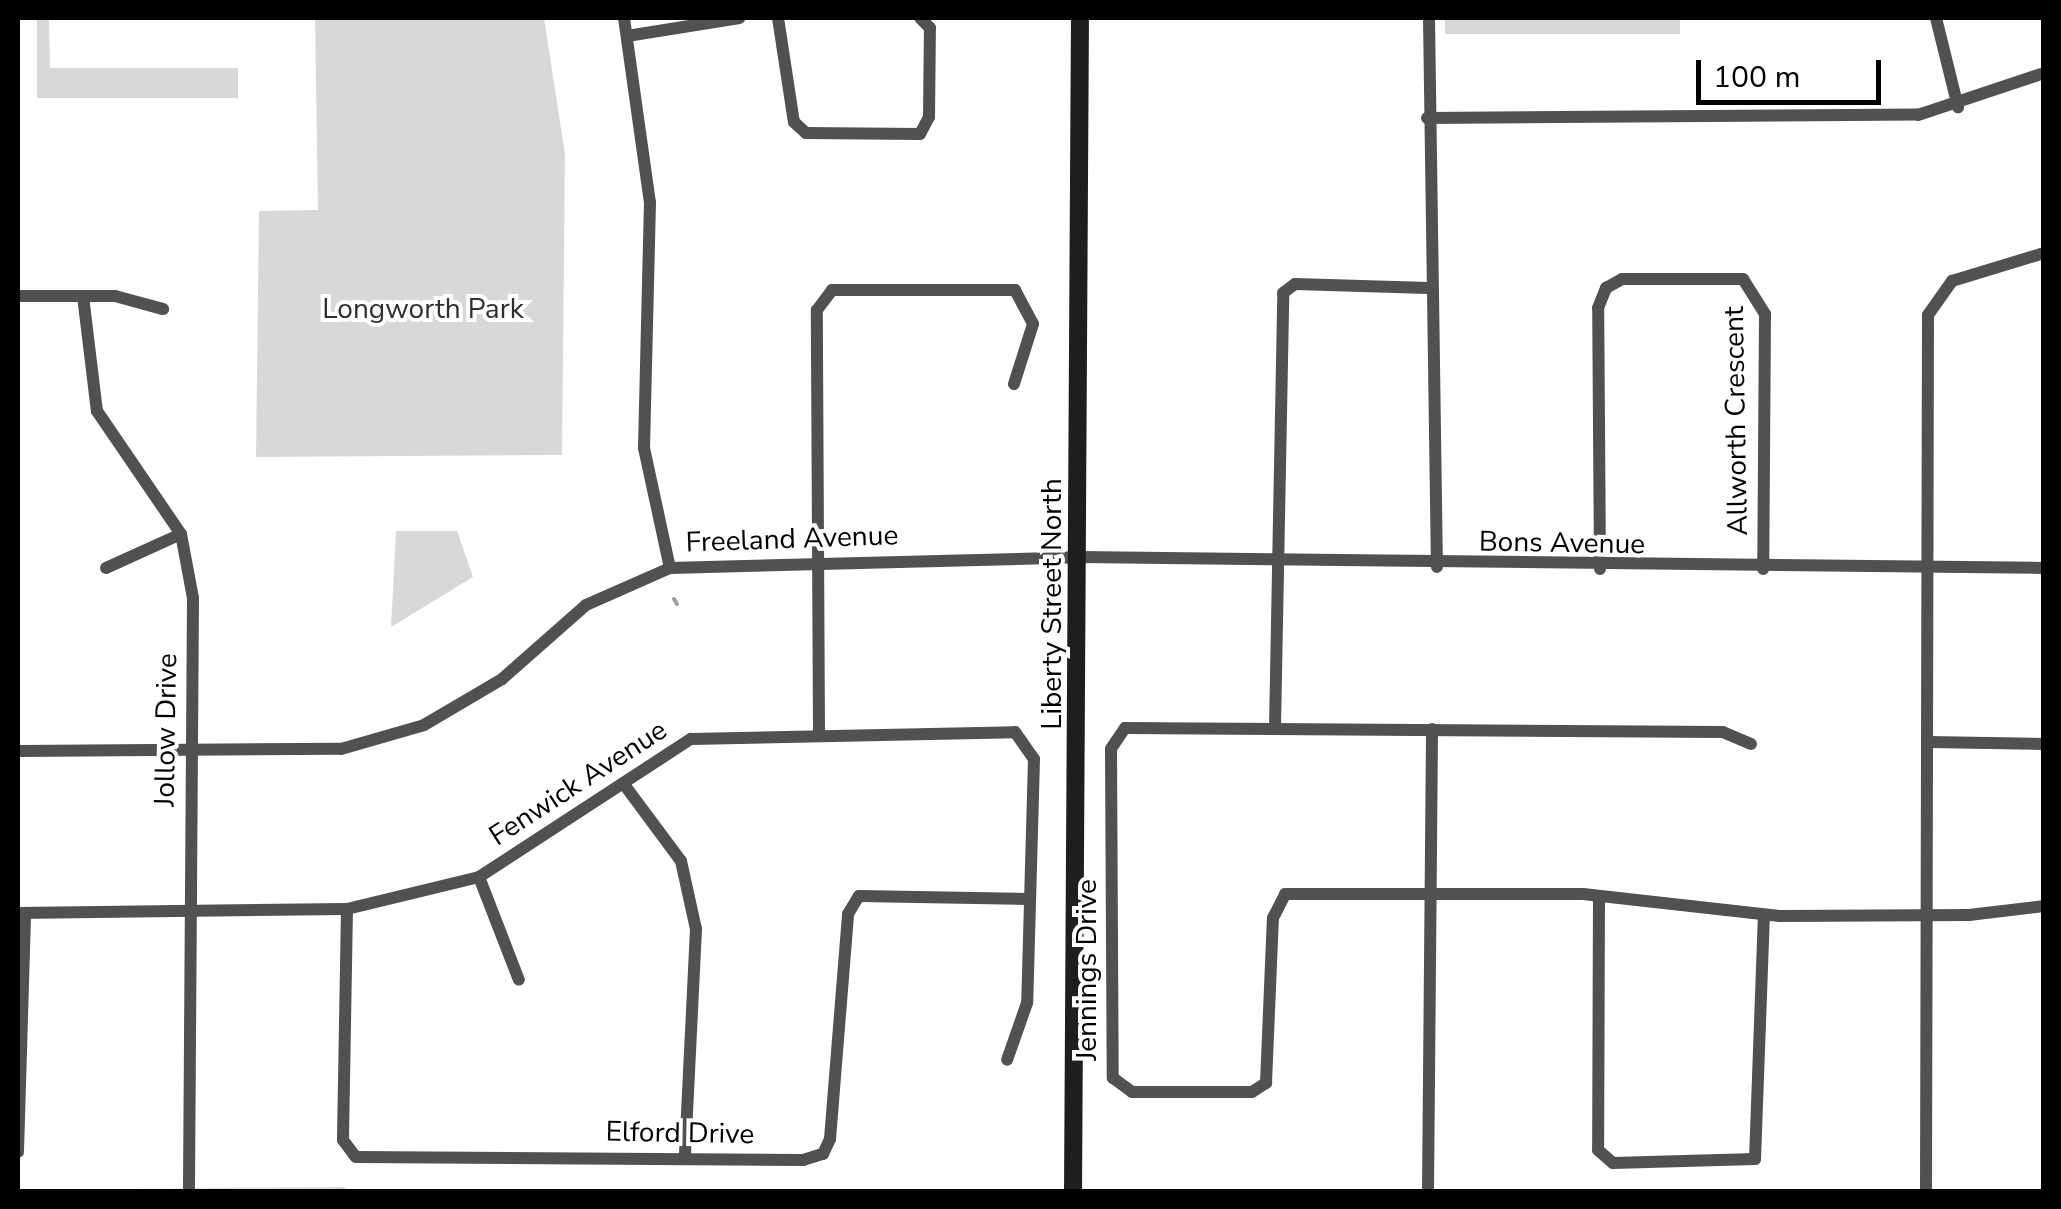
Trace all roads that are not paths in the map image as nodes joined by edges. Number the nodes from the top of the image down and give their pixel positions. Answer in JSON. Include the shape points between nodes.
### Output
{"nodes":[{"id":1,"x":624,"y":18,"type":"edge"},
{"id":2,"x":740,"y":18,"type":"edge"},
{"id":3,"x":778,"y":18,"type":"edge"},
{"id":4,"x":920,"y":18,"type":"edge"},
{"id":5,"x":1080,"y":18,"type":"edge"},
{"id":6,"x":1429,"y":18,"type":"edge"},
{"id":7,"x":1936,"y":18,"type":"edge"},
{"id":8,"x":627,"y":36,"type":"junction"},
{"id":9,"x":2044,"y":72,"type":"edge"},
{"id":10,"x":1958,"y":107,"type":"junction"},
{"id":11,"x":1427,"y":118,"type":"junction"},
{"id":12,"x":2044,"y":253,"type":"edge"},
{"id":13,"x":1428,"y":288,"type":"junction"},
{"id":14,"x":18,"y":296,"type":"edge"},
{"id":15,"x":83,"y":296,"type":"junction"},
{"id":16,"x":164,"y":310,"type":"dead end"},
{"id":17,"x":1014,"y":384,"type":"dead end"},
{"id":18,"x":180,"y":534,"type":"junction"},
{"id":19,"x":1080,"y":558,"type":"junction"},
{"id":20,"x":819,"y":560,"type":"junction"},
{"id":21,"x":1277,"y":562,"type":"junction"},
{"id":22,"x":1437,"y":567,"type":"junction"},
{"id":23,"x":106,"y":568,"type":"dead end"},
{"id":24,"x":670,"y":568,"type":"junction"},
{"id":25,"x":2044,"y":568,"type":"edge"},
{"id":26,"x":1600,"y":569,"type":"junction"},
{"id":27,"x":1763,"y":569,"type":"junction"},
{"id":28,"x":1932,"y":570,"type":"junction"},
{"id":29,"x":1275,"y":726,"type":"junction"},
{"id":30,"x":1432,"y":729,"type":"junction"},
{"id":31,"x":819,"y":732,"type":"junction"},
{"id":32,"x":1929,"y":742,"type":"junction"},
{"id":33,"x":1751,"y":744,"type":"dead end"},
{"id":34,"x":2044,"y":744,"type":"edge"},
{"id":35,"x":18,"y":750,"type":"edge"},
{"id":36,"x":190,"y":750,"type":"junction"},
{"id":37,"x":626,"y":787,"type":"junction"},
{"id":38,"x":479,"y":877,"type":"junction"},
{"id":39,"x":1432,"y":892,"type":"junction"},
{"id":40,"x":1599,"y":896,"type":"junction"},
{"id":41,"x":1028,"y":898,"type":"junction"},
{"id":42,"x":2044,"y":906,"type":"edge"},
{"id":43,"x":190,"y":909,"type":"junction"},
{"id":44,"x":347,"y":910,"type":"junction"},
{"id":45,"x":21,"y":913,"type":"edge"},
{"id":46,"x":1764,"y":915,"type":"junction"},
{"id":47,"x":1928,"y":916,"type":"junction"},
{"id":48,"x":519,"y":980,"type":"dead end"},
{"id":49,"x":1008,"y":1060,"type":"dead end"},
{"id":50,"x":18,"y":1152,"type":"edge"},
{"id":51,"x":685,"y":1156,"type":"junction"},
{"id":52,"x":190,"y":1192,"type":"edge"},
{"id":53,"x":1072,"y":1192,"type":"edge"},
{"id":54,"x":1428,"y":1192,"type":"edge"},
{"id":55,"x":1926,"y":1192,"type":"edge"}],
"edges":[{"from":1,"to":8,"type":"street"},
{"from":2,"to":8,"type":"street"},
{"from":3,"to":4,"type":"street","via":[[794,122],[806,133],[920,134],[929,117],[930,28]]},
{"from":5,"to":19,"type":"main road","name":"Liberty Street North"},
{"from":6,"to":11,"type":"street"},
{"from":7,"to":10,"type":"street"},
{"from":8,"to":24,"type":"street","via":[[650,202],[644,448]]},
{"from":9,"to":10,"type":"street"},
{"from":10,"to":11,"type":"street","via":[[1918,115]]},
{"from":11,"to":13,"type":"street"},
{"from":12,"to":28,"type":"street","via":[[1934,296]]},
{"from":13,"to":21,"type":"street","via":[[1296,284],[1283,293]]},
{"from":13,"to":22,"type":"street"},
{"from":14,"to":15,"type":"street"},
{"from":15,"to":16,"type":"street","via":[[153,300]]},
{"from":15,"to":18,"type":"street","name":"Jollow Drive","via":[[97,411]]},
{"from":17,"to":20,"type":"street","via":[[1033,324],[1015,290],[832,290],[817,310]]},
{"from":18,"to":23,"type":"street"},
{"from":18,"to":36,"type":"street","name":"Jollow Drive","via":[[193,598]]},
{"from":19,"to":20,"type":"street","name":"Freeland Avenue"},
{"from":19,"to":21,"type":"street","name":"Bons Avenue"},
{"from":19,"to":53,"type":"main road","name":"Liberty Street North"},
{"from":20,"to":24,"type":"street","name":"Freeland Avenue"},
{"from":20,"to":31,"type":"street"},
{"from":21,"to":22,"type":"street","name":"Bons Avenue"},
{"from":21,"to":29,"type":"street"},
{"from":22,"to":26,"type":"street","name":"Bons Avenue"},
{"from":24,"to":36,"type":"street","name":"Freeland Avenue","via":[[586,605],[502,678],[424,725],[341,749]]},
{"from":25,"to":28,"type":"street","name":"Bons Avenue"},
{"from":26,"to":27,"type":"street","name":"Bons Avenue"},
{"from":26,"to":27,"type":"street","name":"Allworth Crescent","via":[[1598,308],[1606,288],[1622,280],[1743,279],[1764,314]]},
{"from":27,"to":28,"type":"street","name":"Bons Avenue"},
{"from":28,"to":32,"type":"street"},
{"from":29,"to":30,"type":"street","name":"Jennings Drive"},
{"from":29,"to":39,"type":"street","name":"Jennings Drive","via":[[1125,728],[1111,750],[1116,1084],[1132,1092],[1260,1090],[1272,1065],[1278,900],[1296,892]]},
{"from":30,"to":33,"type":"street","name":"Jennings Drive","via":[[1723,732]]},
{"from":30,"to":39,"type":"street"},
{"from":31,"to":37,"type":"street","name":"Fenwick Avenue","via":[[691,739]]},
{"from":31,"to":41,"type":"street","name":"Fenwick Avenue","via":[[1014,732],[1034,759]]},
{"from":32,"to":34,"type":"street"},
{"from":32,"to":47,"type":"street"},
{"from":35,"to":36,"type":"street","name":"Freeland Avenue"},
{"from":36,"to":43,"type":"street","name":"Jollow Drive"},
{"from":37,"to":38,"type":"street","name":"Fenwick Avenue"},
{"from":37,"to":51,"type":"street","via":[[681,862],[696,929]]},
{"from":38,"to":44,"type":"street","name":"Fenwick Avenue"},
{"from":38,"to":48,"type":"street"},
{"from":39,"to":40,"type":"street"},
{"from":39,"to":54,"type":"street"},
{"from":40,"to":46,"type":"street"},
{"from":40,"to":46,"type":"street","via":[[1598,1150],[1613,1162],[1755,1159]]},
{"from":41,"to":49,"type":"street","via":[[1028,1004]]},
{"from":41,"to":51,"type":"street","name":"Elford Drive","via":[[859,896],[848,914],[823,1154]]},
{"from":42,"to":47,"type":"street"},
{"from":43,"to":44,"type":"street","name":"Fenwick Avenue"},
{"from":43,"to":45,"type":"street","name":"Fenwick Avenue"},
{"from":43,"to":52,"type":"street","name":"Jollow Drive"},
{"from":44,"to":51,"type":"street","name":"Elford Drive","via":[[343,1140],[356,1157]]},
{"from":45,"to":50,"type":"street"},
{"from":46,"to":47,"type":"street"},
{"from":47,"to":55,"type":"street"}]}
